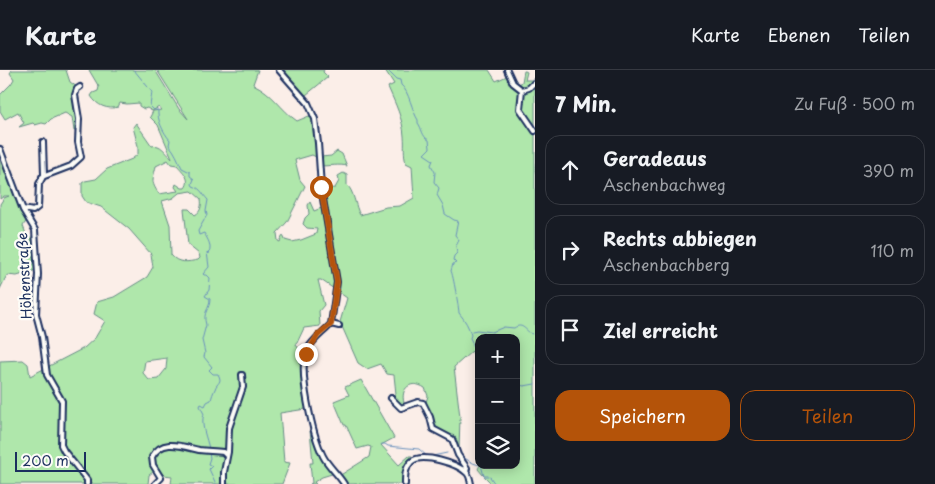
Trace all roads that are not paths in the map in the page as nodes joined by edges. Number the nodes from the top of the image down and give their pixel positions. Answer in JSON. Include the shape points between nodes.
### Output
{"nodes":[{"id":1,"x":279,"y":70,"type":"edge"},
{"id":2,"x":507,"y":70,"type":"edge"},
{"id":3,"x":535,"y":82,"type":"edge"},
{"id":4,"x":80,"y":87,"type":"dead end"},
{"id":5,"x":522,"y":90,"type":"junction"},
{"id":6,"x":535,"y":131,"type":"edge"},
{"id":7,"x":43,"y":142,"type":"dead end"},
{"id":8,"x":0,"y":149,"type":"edge"},
{"id":9,"x":42,"y":177,"type":"junction"},
{"id":10,"x":23,"y":209,"type":"junction"},
{"id":11,"x":331,"y":324,"type":"junction"},
{"id":12,"x":339,"y":326,"type":"dead end"},
{"id":13,"x":242,"y":375,"type":"dead end"},
{"id":14,"x":391,"y":398,"type":"dead end"},
{"id":15,"x":227,"y":456,"type":"junction"},
{"id":16,"x":467,"y":473,"type":"junction"},
{"id":17,"x":87,"y":484,"type":"edge"},
{"id":18,"x":155,"y":484,"type":"edge"},
{"id":19,"x":224,"y":484,"type":"edge"},
{"id":20,"x":344,"y":484,"type":"edge"},
{"id":21,"x":405,"y":484,"type":"edge"},
{"id":22,"x":471,"y":484,"type":"edge"}],
"edges":[{"from":1,"to":11,"type":"street","via":[[308,103],[315,119],[321,187],[337,282]]},
{"from":2,"to":5,"type":"street","via":[[513,83]]},
{"from":3,"to":5,"type":"street"},
{"from":4,"to":9,"type":"street","via":[[75,95],[81,157],[71,166]]},
{"from":5,"to":6,"type":"street","via":[[520,109]]},
{"from":7,"to":9,"type":"street"},
{"from":8,"to":10,"type":"street","name":"Höhenstraße"},
{"from":9,"to":10,"type":"street","via":[[38,209]]},
{"from":10,"to":17,"type":"street","name":"Höhenstraße","via":[[35,230],[38,268],[36,314],[47,375],[62,401],[61,445]]},
{"from":11,"to":12,"type":"street"},
{"from":11,"to":20,"type":"street","via":[[306,352],[306,384],[316,438],[324,458]]},
{"from":13,"to":15,"type":"street","via":[[243,387],[229,428]]},
{"from":14,"to":16,"type":"street","via":[[401,408],[423,403],[433,429],[452,439]]},
{"from":15,"to":18,"type":"street","via":[[224,452],[164,445],[152,457],[161,478]]},
{"from":15,"to":19,"type":"street"},
{"from":16,"to":21,"type":"street","via":[[440,460],[416,459],[407,467]]},
{"from":16,"to":22,"type":"street"}]}
